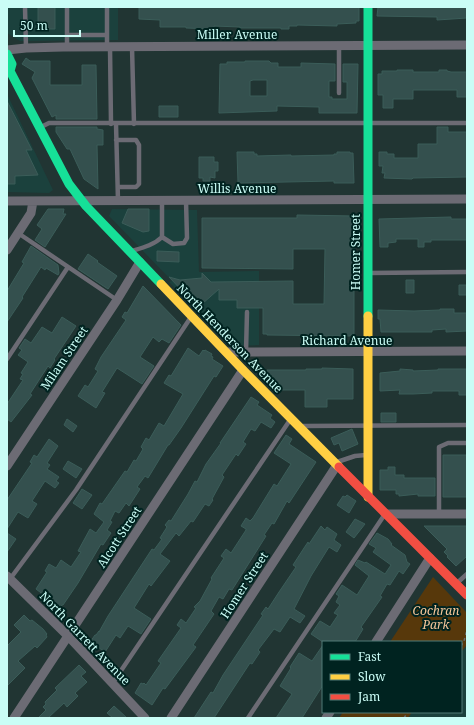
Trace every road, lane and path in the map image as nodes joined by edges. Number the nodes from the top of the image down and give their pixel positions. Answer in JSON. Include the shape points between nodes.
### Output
{"nodes":[{"id":1,"x":25,"y":7,"type":"edge"},
{"id":2,"x":67,"y":7,"type":"edge"},
{"id":3,"x":107,"y":7,"type":"edge"},
{"id":4,"x":368,"y":7,"type":"edge"},
{"id":5,"x":67,"y":35,"type":"junction"},
{"id":6,"x":107,"y":35,"type":"junction"},
{"id":7,"x":339,"y":45,"type":"junction"},
{"id":8,"x":368,"y":45,"type":"junction"},
{"id":9,"x":467,"y":45,"type":"edge"},
{"id":10,"x":67,"y":47,"type":"junction"},
{"id":11,"x":109,"y":47,"type":"junction"},
{"id":12,"x":132,"y":47,"type":"junction"},
{"id":13,"x":26,"y":48,"type":"junction"},
{"id":14,"x":7,"y":50,"type":"edge"},
{"id":15,"x":7,"y":54,"type":"edge"},
{"id":16,"x":9,"y":70,"type":"edge"},
{"id":17,"x":339,"y":93,"type":"dead end"},
{"id":18,"x":368,"y":123,"type":"junction"},
{"id":19,"x":467,"y":123,"type":"edge"},
{"id":20,"x":114,"y":124,"type":"junction"},
{"id":21,"x":134,"y":124,"type":"junction"},
{"id":22,"x":40,"y":128,"type":"junction"},
{"id":23,"x":116,"y":140,"type":"junction"},
{"id":24,"x":118,"y":187,"type":"junction"},
{"id":25,"x":367,"y":199,"type":"junction"},
{"id":26,"x":467,"y":199,"type":"edge"},
{"id":27,"x":186,"y":200,"type":"junction"},
{"id":28,"x":7,"y":201,"type":"edge"},
{"id":29,"x":33,"y":201,"type":"junction"},
{"id":30,"x":82,"y":201,"type":"junction"},
{"id":31,"x":118,"y":201,"type":"junction"},
{"id":32,"x":162,"y":201,"type":"junction"},
{"id":33,"x":18,"y":233,"type":"junction"},
{"id":34,"x":162,"y":237,"type":"junction"},
{"id":35,"x":7,"y":250,"type":"edge"},
{"id":36,"x":130,"y":252,"type":"junction"},
{"id":37,"x":140,"y":262,"type":"junction"},
{"id":38,"x":68,"y":267,"type":"junction"},
{"id":39,"x":467,"y":272,"type":"edge"},
{"id":40,"x":368,"y":273,"type":"junction"},
{"id":41,"x":117,"y":300,"type":"junction"},
{"id":42,"x":246,"y":312,"type":"dead end"},
{"id":43,"x":191,"y":316,"type":"junction"},
{"id":44,"x":467,"y":351,"type":"edge"},
{"id":45,"x":227,"y":352,"type":"junction"},
{"id":46,"x":246,"y":352,"type":"junction"},
{"id":47,"x":368,"y":352,"type":"junction"},
{"id":48,"x":7,"y":359,"type":"edge"},
{"id":49,"x":243,"y":370,"type":"junction"},
{"id":50,"x":291,"y":418,"type":"junction"},
{"id":51,"x":368,"y":425,"type":"junction"},
{"id":52,"x":467,"y":425,"type":"edge"},
{"id":53,"x":299,"y":426,"type":"junction"},
{"id":54,"x":467,"y":443,"type":"edge"},
{"id":55,"x":368,"y":455,"type":"junction"},
{"id":56,"x":336,"y":464,"type":"junction"},
{"id":57,"x":7,"y":466,"type":"edge"},
{"id":58,"x":368,"y":497,"type":"junction"},
{"id":59,"x":385,"y":514,"type":"junction"},
{"id":60,"x":439,"y":514,"type":"junction"},
{"id":61,"x":467,"y":514,"type":"edge"},
{"id":62,"x":430,"y":558,"type":"junction"},
{"id":63,"x":467,"y":574,"type":"edge"},
{"id":64,"x":9,"y":577,"type":"edge"},
{"id":65,"x":456,"y":584,"type":"junction"},
{"id":66,"x":467,"y":595,"type":"edge"},
{"id":67,"x":467,"y":630,"type":"edge"},
{"id":68,"x":68,"y":636,"type":"junction"},
{"id":69,"x":377,"y":641,"type":"edge"},
{"id":70,"x":462,"y":644,"type":"edge"},
{"id":71,"x":112,"y":684,"type":"junction"},
{"id":72,"x":14,"y":718,"type":"edge"},
{"id":73,"x":144,"y":718,"type":"edge"},
{"id":74,"x":171,"y":718,"type":"edge"},
{"id":75,"x":248,"y":718,"type":"edge"}],
"edges":[{"from":1,"to":13,"type":"lane"},
{"from":2,"to":5,"type":"lane"},
{"from":3,"to":6,"type":"lane"},
{"from":4,"to":8,"type":"street","name":"Homer Street"},
{"from":5,"to":6,"type":"lane"},
{"from":5,"to":10,"type":"lane"},
{"from":6,"to":11,"type":"lane"},
{"from":7,"to":8,"type":"street","name":"Miller Avenue"},
{"from":7,"to":12,"type":"street","name":"Miller Avenue"},
{"from":7,"to":17,"type":"lane"},
{"from":8,"to":9,"type":"street","name":"Miller Avenue"},
{"from":8,"to":18,"type":"street","name":"Homer Street"},
{"from":10,"to":11,"type":"street","name":"Miller Avenue"},
{"from":10,"to":13,"type":"street","name":"Miller Avenue"},
{"from":11,"to":12,"type":"street","name":"Miller Avenue"},
{"from":11,"to":20,"type":"lane"},
{"from":12,"to":21,"type":"lane"},
{"from":13,"to":14,"type":"street","name":"Miller Avenue"},
{"from":15,"to":16,"type":"street","name":"North Henderson Avenue","via":[[12,64]]},
{"from":16,"to":22,"type":"street","name":"North Henderson Avenue"},
{"from":18,"to":19,"type":"lane"},
{"from":18,"to":21,"type":"lane"},
{"from":18,"to":25,"type":"street","name":"Homer Street"},
{"from":20,"to":21,"type":"lane"},
{"from":20,"to":22,"type":"lane","via":[[48,123]]},
{"from":20,"to":23,"type":"lane"},
{"from":22,"to":30,"type":"street","name":"North Henderson Avenue","via":[[69,184]]},
{"from":23,"to":24,"type":"lane"},
{"from":23,"to":24,"type":"lane","via":[[136,140],[139,145],[139,184],[136,187]]},
{"from":24,"to":31,"type":"lane"},
{"from":25,"to":26,"type":"street","name":"Willis Avenue"},
{"from":25,"to":27,"type":"street","name":"Willis Avenue"},
{"from":25,"to":40,"type":"street","name":"Homer Street"},
{"from":27,"to":32,"type":"street","name":"Willis Avenue"},
{"from":27,"to":34,"type":"lane","via":[[187,238],[184,243],[173,244]]},
{"from":28,"to":29,"type":"street","name":"Willis Avenue"},
{"from":29,"to":30,"type":"street","name":"Willis Avenue"},
{"from":29,"to":33,"type":"street","via":[[31,213]]},
{"from":30,"to":31,"type":"street","name":"Willis Avenue"},
{"from":30,"to":36,"type":"street","name":"North Henderson Avenue"},
{"from":31,"to":32,"type":"street","name":"Willis Avenue"},
{"from":32,"to":34,"type":"lane"},
{"from":33,"to":35,"type":"street"},
{"from":33,"to":38,"type":"lane"},
{"from":34,"to":36,"type":"lane"},
{"from":36,"to":37,"type":"street","name":"North Henderson Avenue"},
{"from":37,"to":41,"type":"street","name":"Milam Street"},
{"from":37,"to":43,"type":"street","name":"North Henderson Avenue"},
{"from":38,"to":41,"type":"lane"},
{"from":38,"to":48,"type":"lane"},
{"from":39,"to":40,"type":"lane"},
{"from":40,"to":47,"type":"street","name":"Homer Street"},
{"from":41,"to":57,"type":"street","name":"Milam Street"},
{"from":42,"to":46,"type":"lane"},
{"from":43,"to":45,"type":"street","name":"North Henderson Avenue"},
{"from":43,"to":64,"type":"lane","via":[[76,490]]},
{"from":44,"to":47,"type":"street","name":"Richard Avenue"},
{"from":45,"to":46,"type":"street","name":"Richard Avenue"},
{"from":45,"to":49,"type":"street","name":"North Henderson Avenue"},
{"from":46,"to":47,"type":"street","name":"Richard Avenue"},
{"from":47,"to":51,"type":"street","name":"Homer Street"},
{"from":49,"to":50,"type":"street","name":"North Henderson Avenue"},
{"from":49,"to":68,"type":"street","name":"Alcott Street"},
{"from":50,"to":53,"type":"street","name":"North Henderson Avenue"},
{"from":50,"to":71,"type":"lane"},
{"from":51,"to":52,"type":"lane"},
{"from":51,"to":53,"type":"lane"},
{"from":51,"to":55,"type":"street","name":"Homer Street"},
{"from":53,"to":56,"type":"street","name":"North Henderson Avenue"},
{"from":54,"to":60,"type":"lane","via":[[448,443],[439,447]]},
{"from":55,"to":56,"type":"lane","via":[[343,459]]},
{"from":55,"to":58,"type":"street","name":"Homer Street"},
{"from":56,"to":58,"type":"street","name":"North Henderson Avenue"},
{"from":56,"to":74,"type":"street","name":"Homer Street"},
{"from":58,"to":59,"type":"street","name":"North Henderson Avenue"},
{"from":59,"to":60,"type":"street"},
{"from":59,"to":62,"type":"street","name":"North Henderson Avenue"},
{"from":59,"to":75,"type":"lane"},
{"from":60,"to":61,"type":"street"},
{"from":62,"to":65,"type":"street","name":"North Henderson Avenue"},
{"from":62,"to":69,"type":"street"},
{"from":63,"to":65,"type":"lane"},
{"from":64,"to":68,"type":"street","name":"North Garrett Avenue"},
{"from":65,"to":66,"type":"street","name":"North Henderson Avenue"},
{"from":67,"to":70,"type":"path"},
{"from":68,"to":71,"type":"street","name":"North Garrett Avenue"},
{"from":68,"to":72,"type":"street","name":"Alcott Street"},
{"from":71,"to":73,"type":"street","name":"North Garrett Avenue"}]}
